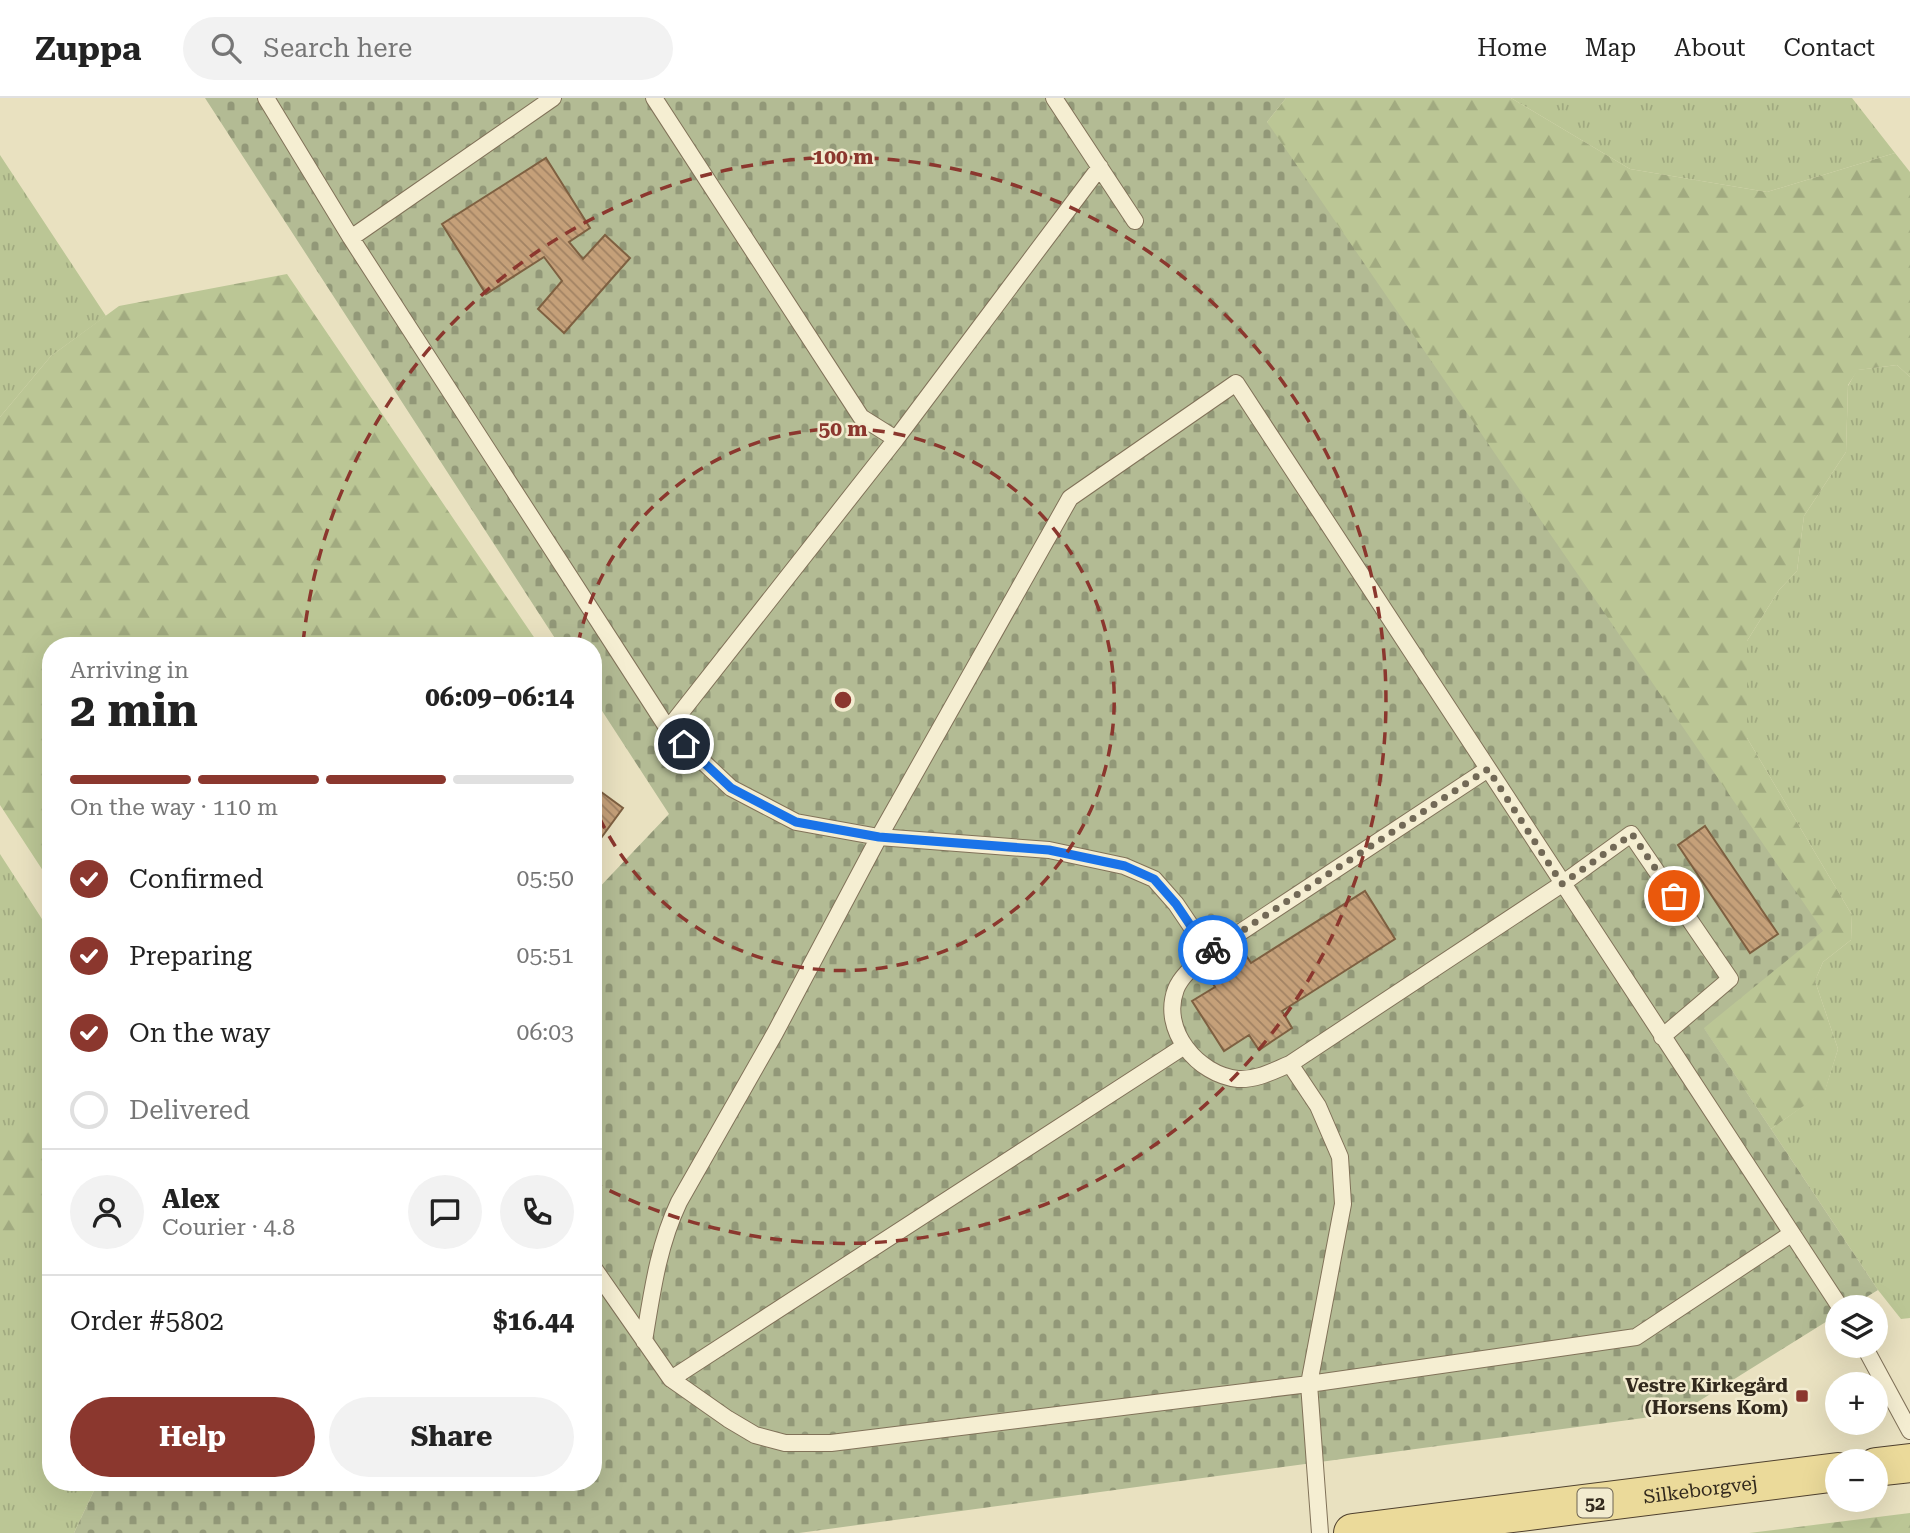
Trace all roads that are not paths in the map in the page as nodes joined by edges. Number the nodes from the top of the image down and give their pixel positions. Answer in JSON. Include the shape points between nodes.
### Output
{"nodes":[{"id":1,"x":266,"y":98,"type":"edge"},
{"id":2,"x":553,"y":98,"type":"edge"},
{"id":3,"x":654,"y":98,"type":"edge"},
{"id":4,"x":1054,"y":98,"type":"edge"},
{"id":5,"x":1100,"y":167,"type":"junction"},
{"id":6,"x":1135,"y":221,"type":"dead end"},
{"id":7,"x":351,"y":238,"type":"junction"},
{"id":8,"x":896,"y":439,"type":"junction"},
{"id":9,"x":668,"y":729,"type":"junction"},
{"id":10,"x":1488,"y":769,"type":"junction"},
{"id":11,"x":879,"y":837,"type":"junction"},
{"id":12,"x":1562,"y":884,"type":"junction"},
{"id":13,"x":1209,"y":953,"type":"junction"},
{"id":14,"x":1661,"y":1037,"type":"junction"},
{"id":15,"x":1183,"y":1046,"type":"junction"},
{"id":16,"x":1290,"y":1064,"type":"junction"},
{"id":17,"x":1791,"y":1234,"type":"junction"},
{"id":18,"x":602,"y":1280,"type":"edge"},
{"id":19,"x":1832,"y":1295,"type":"edge"},
{"id":20,"x":644,"y":1341,"type":"junction"},
{"id":21,"x":1870,"y":1358,"type":"edge"},
{"id":22,"x":671,"y":1379,"type":"junction"},
{"id":23,"x":1309,"y":1384,"type":"junction"},
{"id":24,"x":1910,"y":1431,"type":"edge"},
{"id":25,"x":1910,"y":1462,"type":"edge"},
{"id":26,"x":1888,"y":1465,"type":"edge"},
{"id":27,"x":1825,"y":1474,"type":"edge"},
{"id":28,"x":1320,"y":1533,"type":"edge"},
{"id":29,"x":1353,"y":1533,"type":"edge"}],
"edges":[{"from":1,"to":7,"type":"lane"},
{"from":2,"to":7,"type":"lane"},
{"from":3,"to":8,"type":"lane","via":[[861,417]]},
{"from":4,"to":5,"type":"lane"},
{"from":5,"to":6,"type":"lane"},
{"from":5,"to":8,"type":"lane"},
{"from":7,"to":9,"type":"lane"},
{"from":8,"to":9,"type":"lane"},
{"from":9,"to":11,"type":"lane","via":[[731,788],[796,822]]},
{"from":10,"to":11,"type":"lane","via":[[1236,383],[1070,498]]},
{"from":10,"to":12,"type":"lane"},
{"from":10,"to":13,"type":"lane"},
{"from":11,"to":13,"type":"lane","via":[[1049,850],[1125,866],[1154,879]]},
{"from":11,"to":20,"type":"lane","via":[[670,1220]]},
{"from":12,"to":14,"type":"lane"},
{"from":12,"to":14,"type":"lane","via":[[1632,834],[1730,979]]},
{"from":12,"to":16,"type":"lane"},
{"from":13,"to":15,"type":"lane","via":[[1177,988],[1172,1007]]},
{"from":14,"to":17,"type":"lane"},
{"from":15,"to":16,"type":"lane","via":[[1220,1076],[1264,1076]]},
{"from":15,"to":22,"type":"lane"},
{"from":16,"to":23,"type":"lane","via":[[1318,1106],[1340,1157],[1343,1204]]},
{"from":17,"to":19,"type":"lane"},
{"from":17,"to":23,"type":"lane","via":[[1636,1338]]},
{"from":18,"to":20,"type":"lane"},
{"from":20,"to":22,"type":"lane"},
{"from":21,"to":24,"type":"lane"},
{"from":22,"to":23,"type":"lane","via":[[755,1435],[785,1443],[831,1443]]},
{"from":23,"to":28,"type":"lane"},
{"from":25,"to":26,"type":"main road"},
{"from":27,"to":29,"type":"main road","name":"Silkeborgvej","number":"52"}]}
